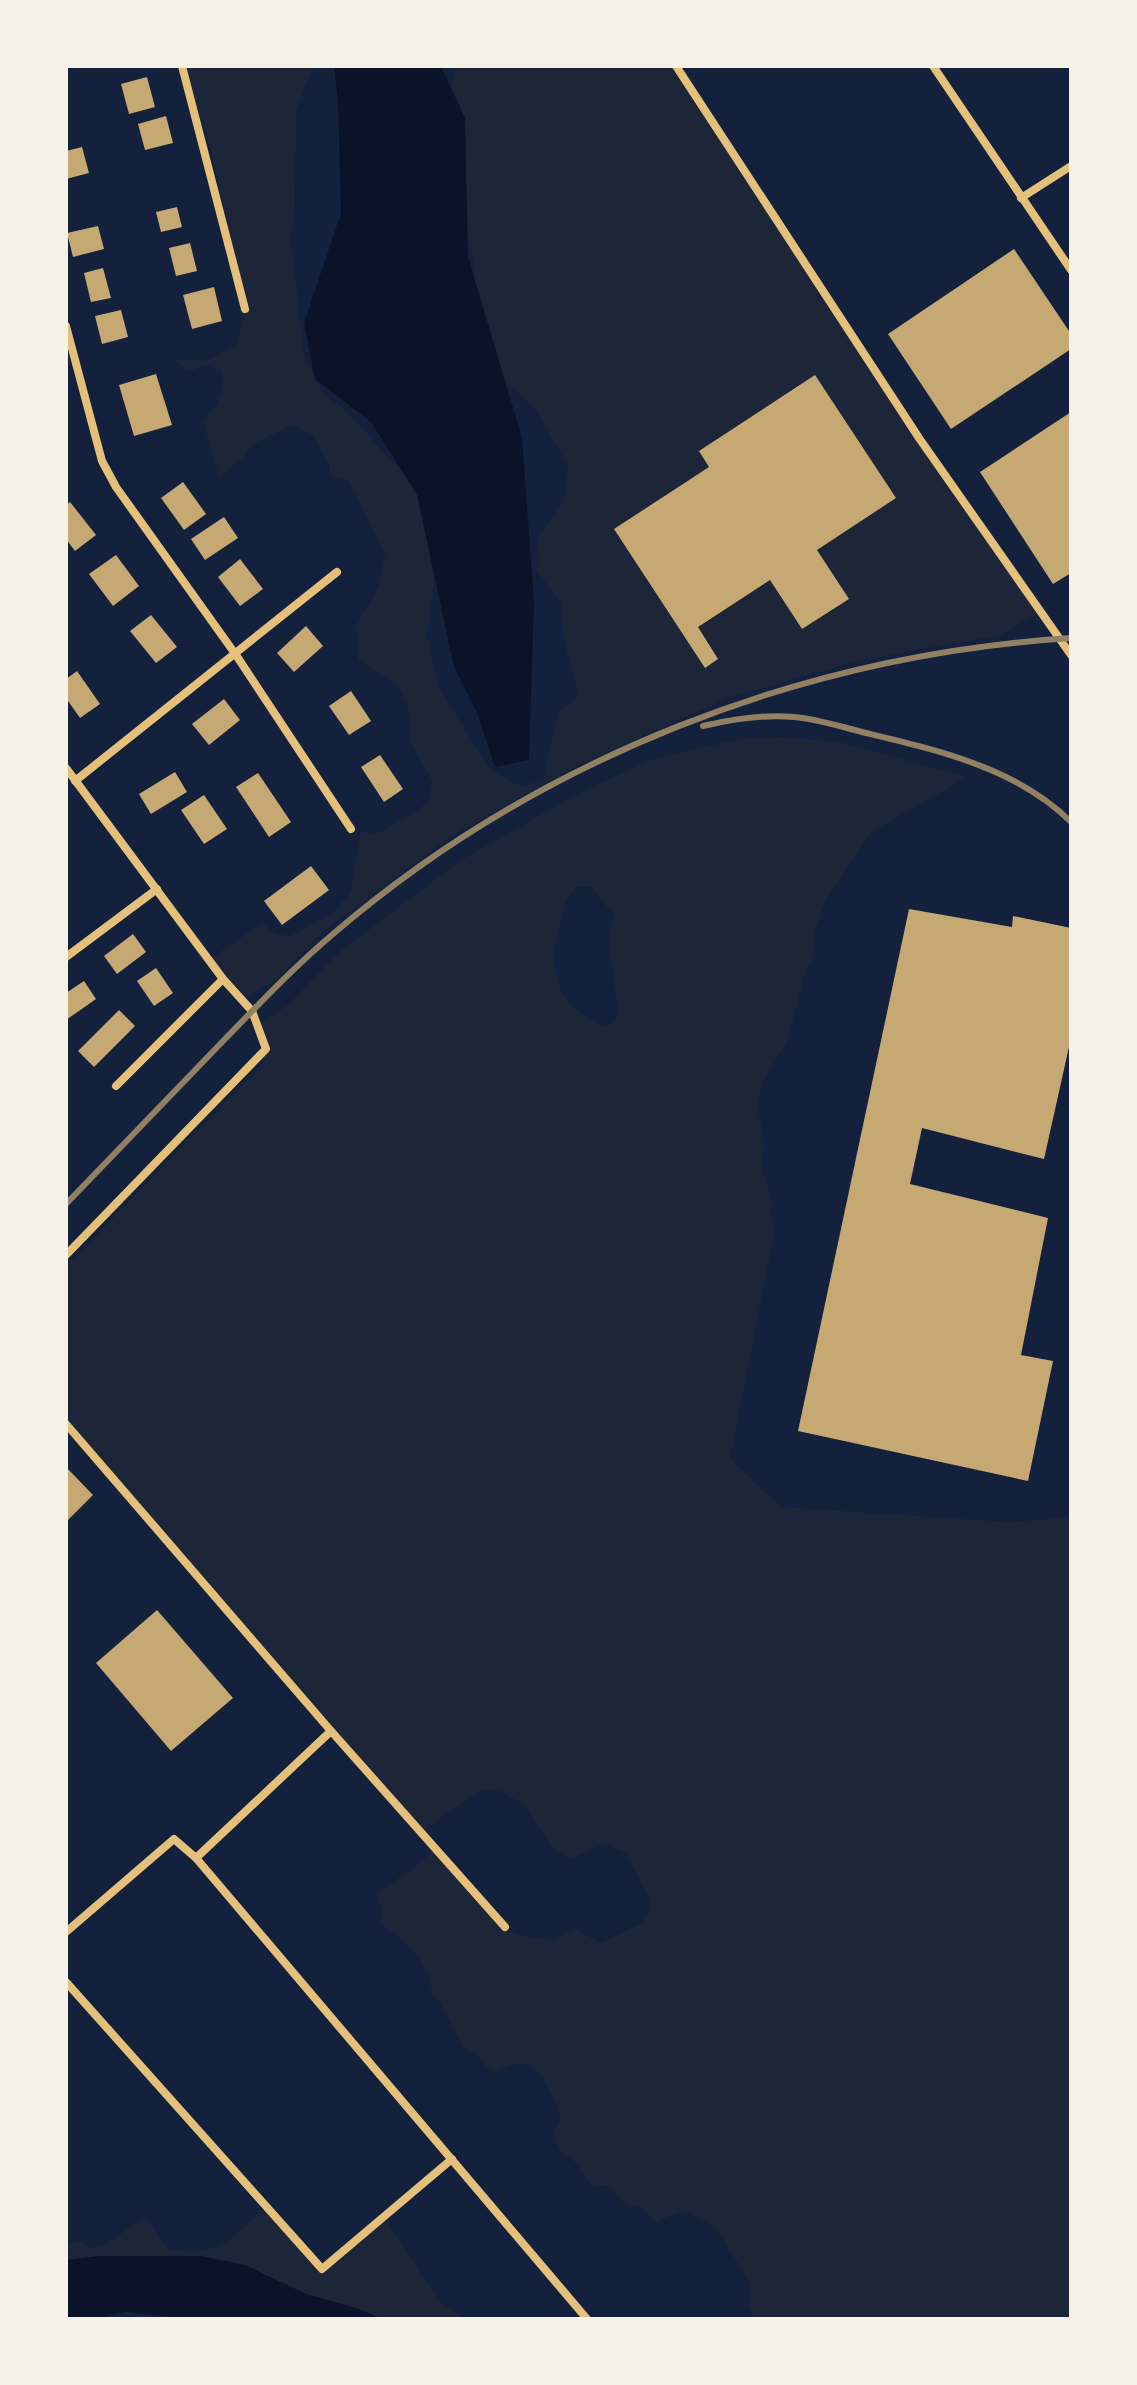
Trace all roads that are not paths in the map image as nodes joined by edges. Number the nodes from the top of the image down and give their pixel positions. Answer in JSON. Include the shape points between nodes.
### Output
{"nodes":[{"id":1,"x":182,"y":66,"type":"edge"},
{"id":2,"x":676,"y":66,"type":"edge"},
{"id":3,"x":933,"y":66,"type":"edge"},
{"id":4,"x":1071,"y":166,"type":"edge"},
{"id":5,"x":1021,"y":198,"type":"junction"},
{"id":6,"x":1071,"y":270,"type":"edge"},
{"id":7,"x":245,"y":309,"type":"dead end"},
{"id":8,"x":66,"y":326,"type":"edge"},
{"id":9,"x":337,"y":572,"type":"dead end"},
{"id":10,"x":236,"y":655,"type":"junction"},
{"id":11,"x":1071,"y":655,"type":"edge"},
{"id":12,"x":66,"y":768,"type":"edge"},
{"id":13,"x":75,"y":781,"type":"junction"},
{"id":14,"x":351,"y":829,"type":"dead end"},
{"id":15,"x":157,"y":889,"type":"junction"},
{"id":16,"x":66,"y":957,"type":"edge"},
{"id":17,"x":223,"y":979,"type":"junction"},
{"id":18,"x":116,"y":1086,"type":"dead end"},
{"id":19,"x":66,"y":1255,"type":"edge"},
{"id":20,"x":66,"y":1424,"type":"edge"},
{"id":21,"x":331,"y":1731,"type":"junction"},
{"id":22,"x":196,"y":1858,"type":"junction"},
{"id":23,"x":505,"y":1927,"type":"dead end"},
{"id":24,"x":66,"y":1932,"type":"edge"},
{"id":25,"x":66,"y":1982,"type":"edge"},
{"id":26,"x":452,"y":2159,"type":"junction"},
{"id":27,"x":587,"y":2319,"type":"edge"}],
"edges":[{"from":1,"to":7,"type":"street"},
{"from":2,"to":11,"type":"street","via":[[919,438]]},
{"from":3,"to":5,"type":"street"},
{"from":4,"to":5,"type":"street"},
{"from":5,"to":6,"type":"street"},
{"from":8,"to":10,"type":"street","via":[[102,461]]},
{"from":9,"to":10,"type":"street"},
{"from":10,"to":13,"type":"street"},
{"from":10,"to":14,"type":"street"},
{"from":12,"to":13,"type":"street"},
{"from":13,"to":15,"type":"street"},
{"from":15,"to":16,"type":"street"},
{"from":15,"to":17,"type":"street"},
{"from":17,"to":18,"type":"street"},
{"from":17,"to":19,"type":"street","via":[[252,1011],[266,1049]]},
{"from":20,"to":21,"type":"street"},
{"from":21,"to":22,"type":"street"},
{"from":21,"to":23,"type":"street"},
{"from":22,"to":24,"type":"street","via":[[174,1839]]},
{"from":22,"to":26,"type":"street"},
{"from":25,"to":26,"type":"street","via":[[322,2269]]},
{"from":26,"to":27,"type":"street"}]}
